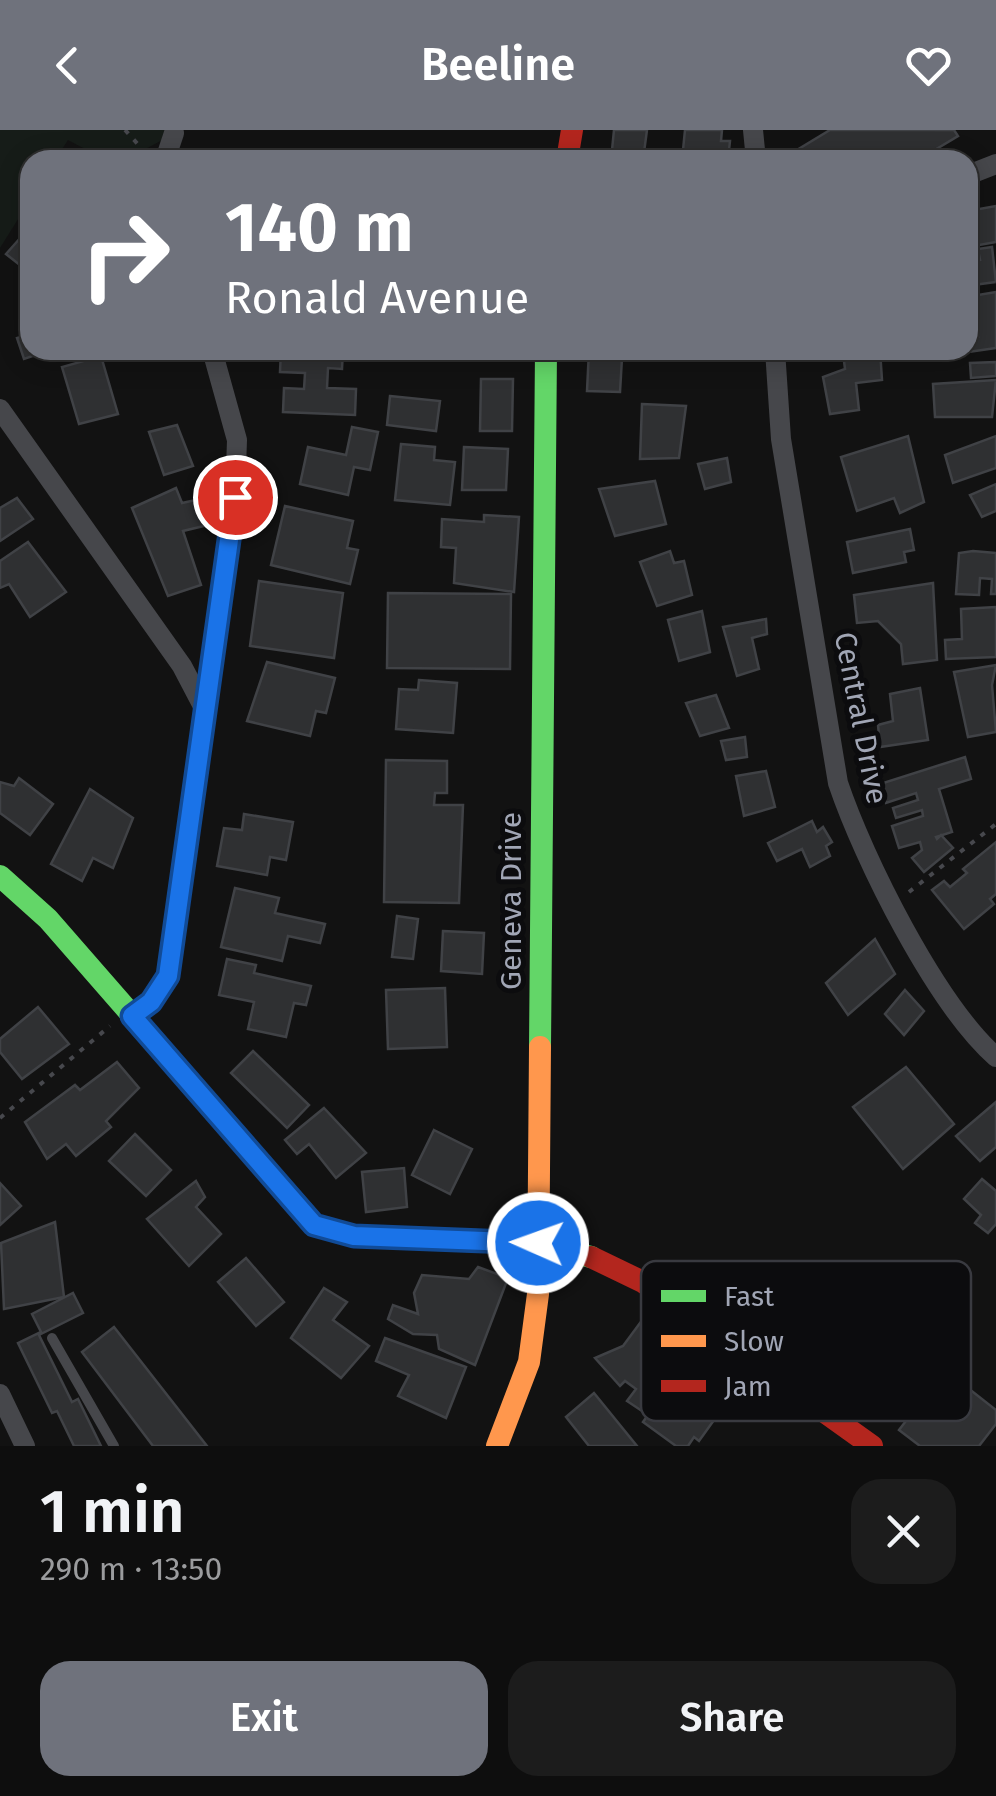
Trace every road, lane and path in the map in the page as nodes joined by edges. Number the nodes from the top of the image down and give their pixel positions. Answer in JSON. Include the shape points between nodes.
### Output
{"nodes":[{"id":1,"x":125,"y":130,"type":"edge"},
{"id":2,"x":174,"y":134,"type":"dead end"},
{"id":3,"x":142,"y":150,"type":"edge"},
{"id":4,"x":168,"y":150,"type":"edge"},
{"id":5,"x":215,"y":360,"type":"edge"},
{"id":6,"x":546,"y":360,"type":"edge"},
{"id":7,"x":775,"y":360,"type":"edge"},
{"id":8,"x":0,"y":409,"type":"edge"},
{"id":9,"x":204,"y":708,"type":"junction"},
{"id":10,"x":996,"y":824,"type":"edge"},
{"id":11,"x":0,"y":876,"type":"edge"},
{"id":12,"x":894,"y":904,"type":"junction"},
{"id":13,"x":132,"y":1016,"type":"junction"},
{"id":14,"x":996,"y":1057,"type":"edge"},
{"id":15,"x":0,"y":1118,"type":"edge"},
{"id":16,"x":538,"y":1243,"type":"junction"},
{"id":17,"x":641,"y":1281,"type":"edge"},
{"id":18,"x":52,"y":1338,"type":"dead end"},
{"id":19,"x":0,"y":1394,"type":"edge"},
{"id":20,"x":837,"y":1421,"type":"edge"},
{"id":21,"x":506,"y":1442,"type":"edge"},
{"id":22,"x":25,"y":1446,"type":"edge"},
{"id":23,"x":114,"y":1446,"type":"edge"},
{"id":24,"x":872,"y":1446,"type":"edge"}],
"edges":[{"from":1,"to":3,"type":"path"},
{"from":2,"to":4,"type":"street"},
{"from":5,"to":9,"type":"street","via":[[237,440]]},
{"from":6,"to":16,"type":"street","name":"Geneva Drive"},
{"from":7,"to":12,"type":"street","name":"Central Drive","via":[[781,439],[838,783],[854,830]]},
{"from":8,"to":9,"type":"street","via":[[182,666]]},
{"from":9,"to":13,"type":"street","via":[[168,976]]},
{"from":10,"to":12,"type":"path"},
{"from":11,"to":13,"type":"street","via":[[48,919]]},
{"from":12,"to":14,"type":"street","name":"Central Drive","via":[[946,999]]},
{"from":13,"to":15,"type":"path","via":[[113,1024]]},
{"from":13,"to":16,"type":"street","via":[[314,1225],[354,1236]]},
{"from":16,"to":17,"type":"street","via":[[597,1259]]},
{"from":16,"to":21,"type":"street","name":"Geneva Drive","via":[[534,1341]]},
{"from":18,"to":23,"type":"lane"},
{"from":19,"to":22,"type":"street"},
{"from":20,"to":24,"type":"street"}]}
